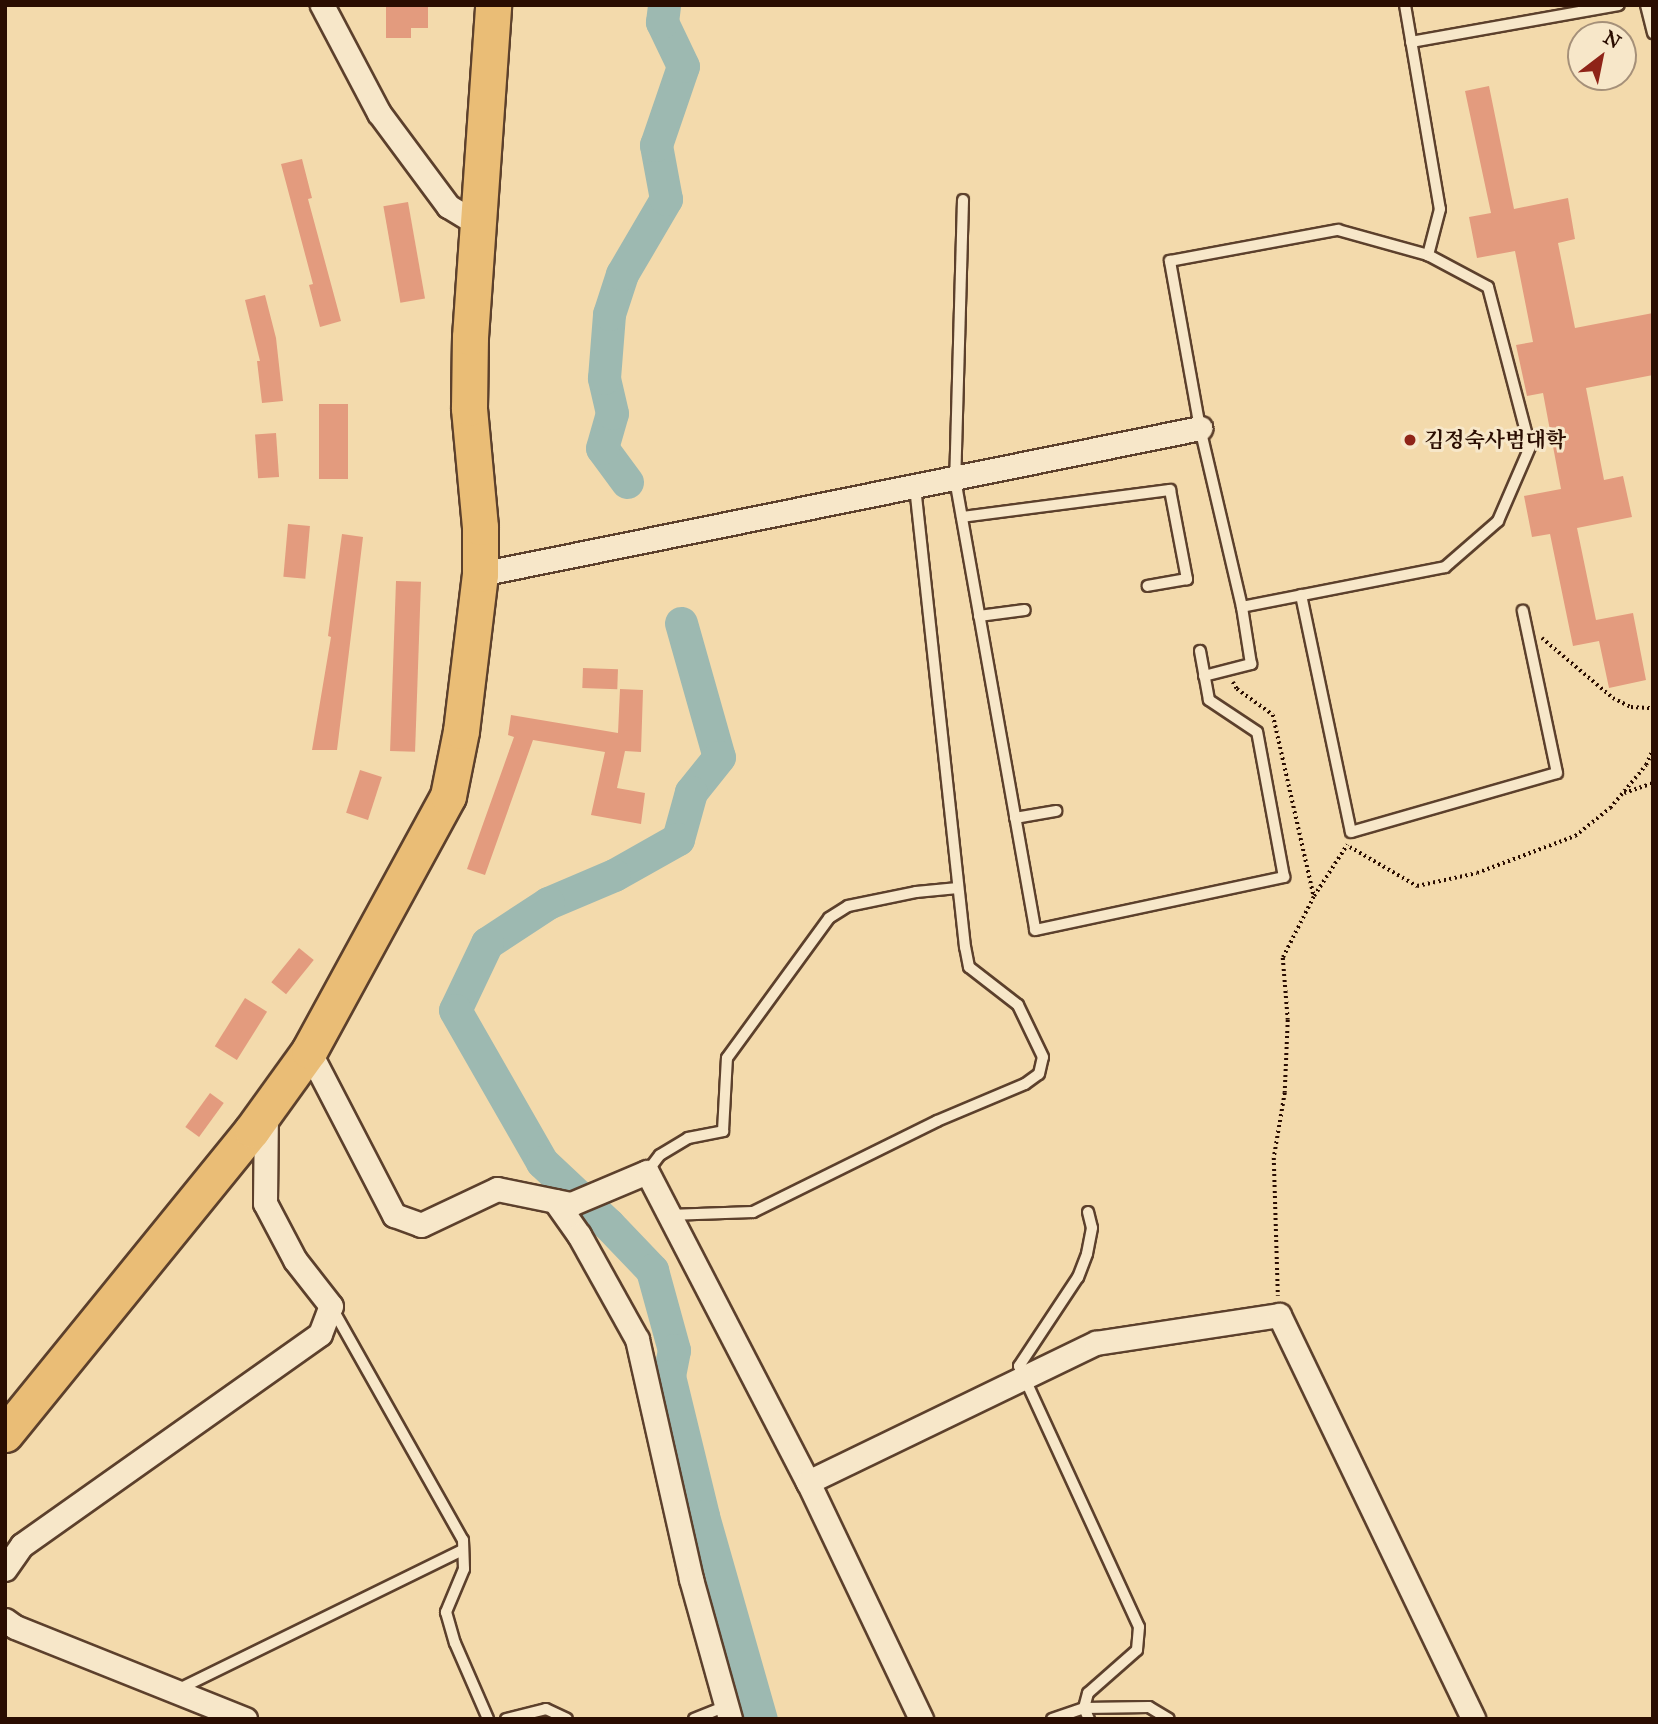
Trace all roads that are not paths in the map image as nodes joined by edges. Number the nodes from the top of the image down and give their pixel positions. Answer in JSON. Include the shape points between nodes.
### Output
{"nodes":[{"id":1,"x":322,"y":5,"type":"edge"},
{"id":2,"x":493,"y":5,"type":"edge"},
{"id":3,"x":1405,"y":5,"type":"edge"},
{"id":4,"x":1619,"y":5,"type":"edge"},
{"id":5,"x":1646,"y":5,"type":"edge"},
{"id":6,"x":1607,"y":6,"type":"edge"},
{"id":7,"x":1653,"y":33,"type":"edge"},
{"id":8,"x":1411,"y":43,"type":"junction"},
{"id":9,"x":963,"y":200,"type":"dead end"},
{"id":10,"x":478,"y":225,"type":"junction"},
{"id":11,"x":1428,"y":255,"type":"junction"},
{"id":12,"x":1200,"y":428,"type":"junction"},
{"id":13,"x":955,"y":479,"type":"junction"},
{"id":14,"x":915,"y":487,"type":"junction"},
{"id":15,"x":962,"y":517,"type":"junction"},
{"id":16,"x":480,"y":574,"type":"junction"},
{"id":17,"x":1148,"y":586,"type":"dead end"},
{"id":18,"x":1301,"y":595,"type":"junction"},
{"id":19,"x":1242,"y":607,"type":"junction"},
{"id":20,"x":1025,"y":610,"type":"dead end"},
{"id":21,"x":1523,"y":611,"type":"dead end"},
{"id":22,"x":979,"y":616,"type":"junction"},
{"id":23,"x":1199,"y":651,"type":"dead end"},
{"id":24,"x":1205,"y":676,"type":"junction"},
{"id":25,"x":1056,"y":811,"type":"dead end"},
{"id":26,"x":1015,"y":818,"type":"junction"},
{"id":27,"x":958,"y":888,"type":"junction"},
{"id":28,"x":309,"y":1051,"type":"junction"},
{"id":29,"x":266,"y":1110,"type":"junction"},
{"id":30,"x":647,"y":1172,"type":"junction"},
{"id":31,"x":563,"y":1202,"type":"junction"},
{"id":32,"x":1088,"y":1212,"type":"dead end"},
{"id":33,"x":669,"y":1215,"type":"junction"},
{"id":34,"x":331,"y":1306,"type":"junction"},
{"id":35,"x":70,"y":1353,"type":"junction"},
{"id":36,"x":1023,"y":1378,"type":"junction"},
{"id":37,"x":5,"y":1417,"type":"edge"},
{"id":38,"x":5,"y":1434,"type":"edge"},
{"id":39,"x":808,"y":1482,"type":"junction"},
{"id":40,"x":464,"y":1550,"type":"junction"},
{"id":41,"x":5,"y":1569,"type":"edge"},
{"id":42,"x":5,"y":1620,"type":"edge"},
{"id":43,"x":175,"y":1691,"type":"junction"},
{"id":44,"x":728,"y":1712,"type":"edge"},
{"id":45,"x":1087,"y":1713,"type":"edge"},
{"id":46,"x":245,"y":1719,"type":"edge"},
{"id":47,"x":488,"y":1719,"type":"edge"},
{"id":48,"x":506,"y":1719,"type":"edge"},
{"id":49,"x":567,"y":1719,"type":"edge"},
{"id":50,"x":694,"y":1719,"type":"edge"},
{"id":51,"x":921,"y":1719,"type":"edge"},
{"id":52,"x":1052,"y":1719,"type":"edge"},
{"id":53,"x":1169,"y":1719,"type":"edge"},
{"id":54,"x":1473,"y":1719,"type":"edge"}],
"edges":[{"from":1,"to":10,"type":"street","via":[[379,113],[448,206]]},
{"from":2,"to":10,"type":"main road"},
{"from":3,"to":8,"type":"lane"},
{"from":4,"to":6,"type":"lane"},
{"from":5,"to":7,"type":"lane"},
{"from":6,"to":8,"type":"lane"},
{"from":8,"to":11,"type":"lane","via":[[1440,209]]},
{"from":9,"to":13,"type":"lane"},
{"from":10,"to":16,"type":"main road","via":[[469,408]]},
{"from":11,"to":12,"type":"lane","via":[[1338,230],[1170,261]]},
{"from":11,"to":18,"type":"lane","via":[[1488,287],[1530,447],[1498,520],[1445,567]]},
{"from":12,"to":13,"type":"street"},
{"from":12,"to":19,"type":"lane"},
{"from":13,"to":14,"type":"street"},
{"from":13,"to":15,"type":"lane"},
{"from":14,"to":16,"type":"street"},
{"from":14,"to":27,"type":"lane"},
{"from":15,"to":17,"type":"lane","via":[[1170,491],[1188,579]]},
{"from":15,"to":22,"type":"lane"},
{"from":16,"to":28,"type":"main road","via":[[461,731],[448,796]]},
{"from":18,"to":19,"type":"lane"},
{"from":18,"to":21,"type":"lane","via":[[1351,832],[1557,773]]},
{"from":19,"to":24,"type":"lane","via":[[1251,664]]},
{"from":20,"to":22,"type":"lane"},
{"from":22,"to":26,"type":"lane"},
{"from":23,"to":24,"type":"lane"},
{"from":24,"to":26,"type":"lane","via":[[1209,700],[1257,732],[1284,877],[1035,930]]},
{"from":25,"to":26,"type":"lane"},
{"from":27,"to":30,"type":"lane","via":[[848,906],[829,918],[727,1058],[723,1131],[688,1138],[660,1155]]},
{"from":27,"to":33,"type":"lane","via":[[970,967],[1018,1005],[1043,1057],[1039,1074],[753,1212]]},
{"from":28,"to":29,"type":"main road"},
{"from":28,"to":31,"type":"street","via":[[394,1215],[421,1225],[497,1189]]},
{"from":29,"to":34,"type":"street","via":[[265,1203],[295,1260]]},
{"from":29,"to":35,"type":"main road"},
{"from":30,"to":31,"type":"street"},
{"from":30,"to":33,"type":"street"},
{"from":31,"to":44,"type":"street","via":[[637,1339],[691,1580]]},
{"from":32,"to":36,"type":"lane","via":[[1092,1228],[1087,1254],[1078,1276],[1018,1366]]},
{"from":33,"to":39,"type":"street"},
{"from":34,"to":40,"type":"lane","via":[[463,1540]]},
{"from":34,"to":41,"type":"street","via":[[320,1334],[22,1545]]},
{"from":35,"to":37,"type":"street"},
{"from":35,"to":38,"type":"main road"},
{"from":36,"to":39,"type":"street"},
{"from":36,"to":45,"type":"lane","via":[[1139,1627],[1137,1650],[1088,1693]]},
{"from":36,"to":54,"type":"street","via":[[1096,1343],[1279,1315]]},
{"from":39,"to":51,"type":"street"},
{"from":40,"to":43,"type":"lane"},
{"from":40,"to":47,"type":"lane","via":[[464,1569],[446,1612]]},
{"from":42,"to":43,"type":"street"},
{"from":43,"to":46,"type":"street"},
{"from":44,"to":50,"type":"lane"},
{"from":45,"to":52,"type":"lane"},
{"from":45,"to":53,"type":"lane","via":[[1149,1707]]},
{"from":48,"to":49,"type":"lane","via":[[546,1709]]}]}
